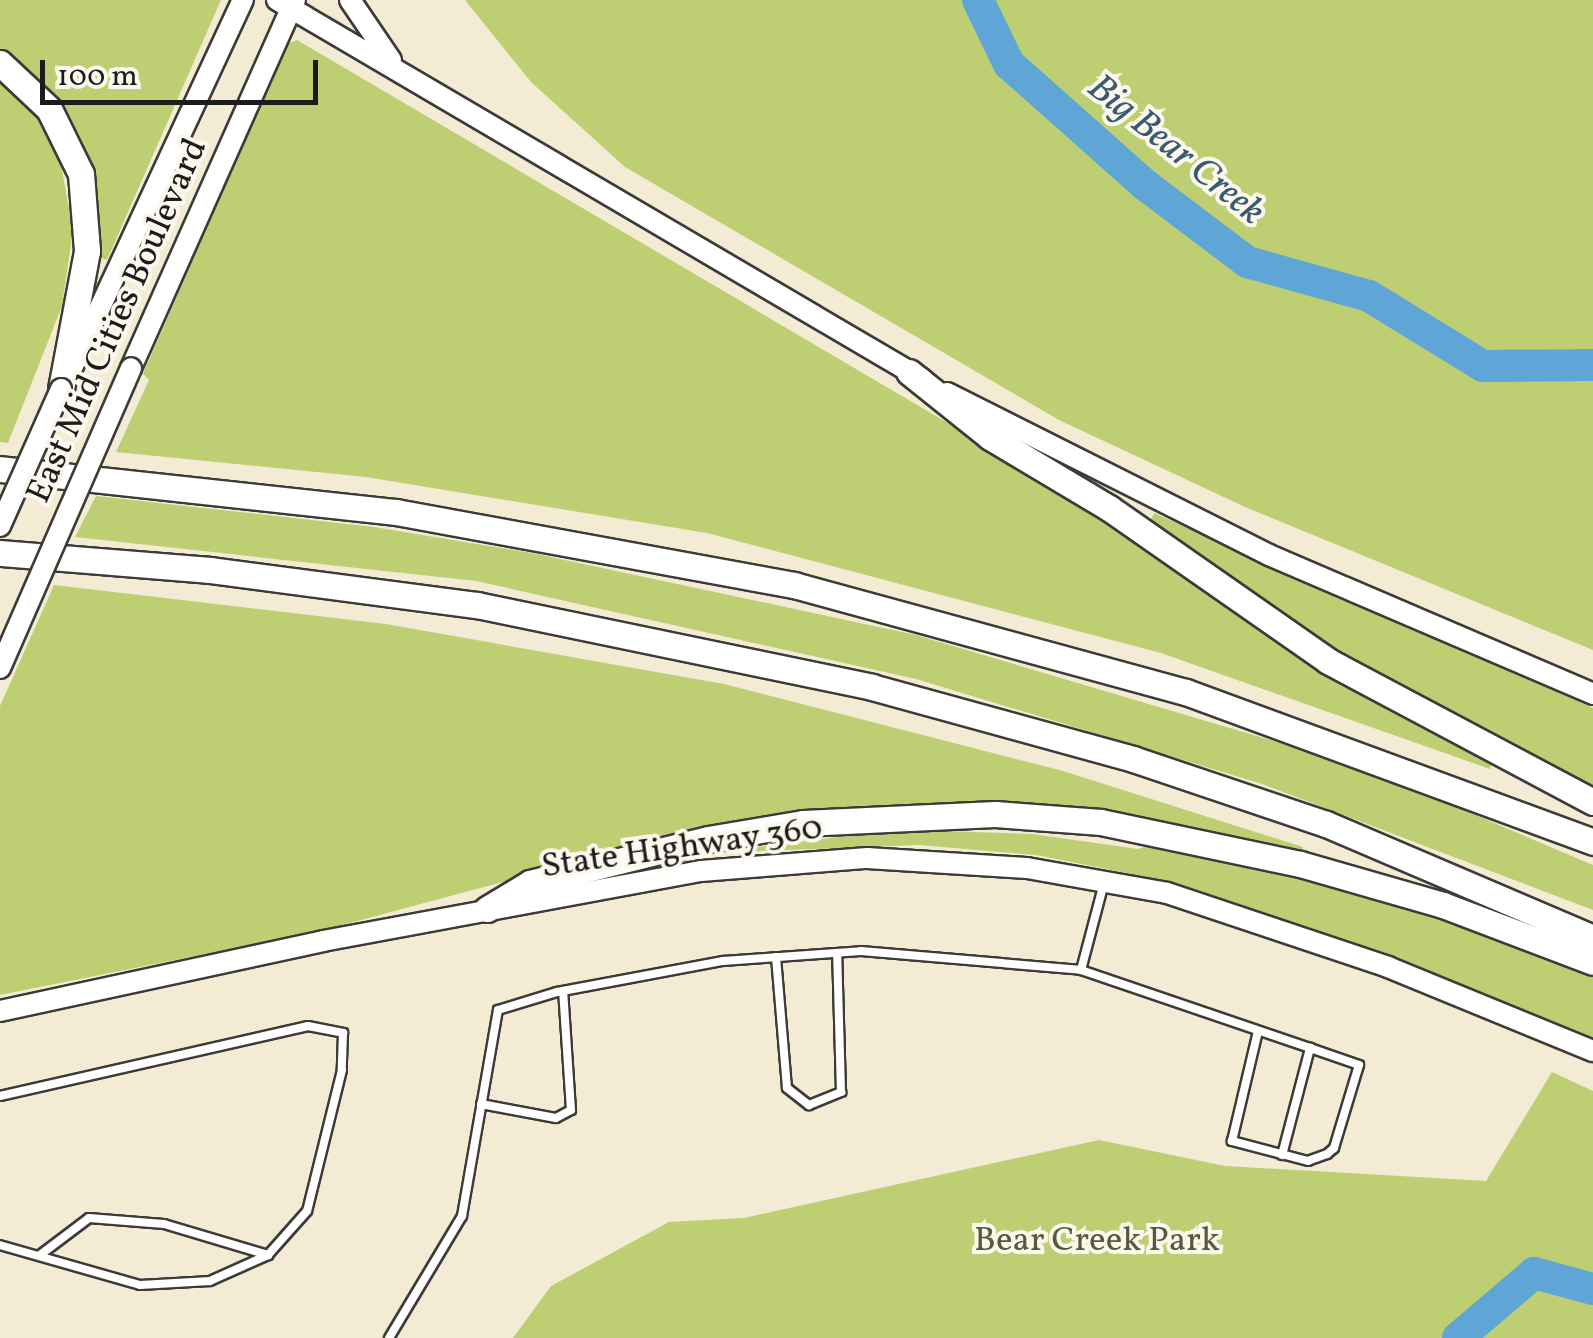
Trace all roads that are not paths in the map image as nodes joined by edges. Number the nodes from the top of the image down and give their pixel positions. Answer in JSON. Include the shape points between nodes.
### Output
{"nodes":[{"id":1,"x":243,"y":0,"type":"edge"},
{"id":2,"x":350,"y":0,"type":"edge"},
{"id":3,"x":288,"y":3,"type":"edge"},
{"id":4,"x":0,"y":63,"type":"edge"},
{"id":5,"x":395,"y":65,"type":"junction"},
{"id":6,"x":909,"y":372,"type":"junction"},
{"id":7,"x":61,"y":389,"type":"junction"},
{"id":8,"x":2,"y":469,"type":"edge"},
{"id":9,"x":0,"y":526,"type":"edge"},
{"id":10,"x":0,"y":553,"type":"edge"},
{"id":11,"x":0,"y":668,"type":"edge"},
{"id":12,"x":1593,"y":694,"type":"edge"},
{"id":13,"x":1593,"y":802,"type":"edge"},
{"id":14,"x":1593,"y":842,"type":"edge"},
{"id":15,"x":1105,"y":878,"type":"junction"},
{"id":16,"x":487,"y":909,"type":"junction"},
{"id":17,"x":1593,"y":938,"type":"edge"},
{"id":18,"x":838,"y":953,"type":"junction"},
{"id":19,"x":776,"y":957,"type":"junction"},
{"id":20,"x":1593,"y":962,"type":"edge"},
{"id":21,"x":1081,"y":970,"type":"junction"},
{"id":22,"x":563,"y":991,"type":"junction"},
{"id":23,"x":3,"y":1011,"type":"edge"},
{"id":24,"x":1258,"y":1030,"type":"junction"},
{"id":25,"x":1310,"y":1048,"type":"junction"},
{"id":26,"x":1593,"y":1051,"type":"edge"},
{"id":27,"x":0,"y":1096,"type":"edge"},
{"id":28,"x":482,"y":1104,"type":"junction"},
{"id":29,"x":1282,"y":1155,"type":"junction"},
{"id":30,"x":0,"y":1245,"type":"edge"},
{"id":31,"x":40,"y":1255,"type":"junction"},
{"id":32,"x":268,"y":1256,"type":"junction"},
{"id":33,"x":388,"y":1338,"type":"edge"}],
"edges":[{"from":1,"to":7,"type":"main road","name":"East Mid Cities Boulevard"},
{"from":2,"to":5,"type":"main road"},
{"from":3,"to":5,"type":"main road"},
{"from":3,"to":11,"type":"main road","name":"East Mid Cities Boulevard","bridge":true},
{"from":4,"to":7,"type":"highway","via":[[49,109],[81,174],[86,251]]},
{"from":5,"to":6,"type":"main road"},
{"from":6,"to":12,"type":"main road","via":[[1269,555]]},
{"from":6,"to":13,"type":"highway","via":[[990,437],[1109,508],[1328,660]]},
{"from":7,"to":9,"type":"main road","name":"East Mid Cities Boulevard","bridge":true},
{"from":8,"to":14,"type":"highway","via":[[435,518],[794,584],[1186,692]]},
{"from":10,"to":17,"type":"highway","via":[[210,570],[477,606],[872,687],[1133,759],[1326,824]]},
{"from":15,"to":16,"type":"main road","name":"State Highway 360","via":[[949,861],[768,862]]},
{"from":15,"to":21,"type":"lane"},
{"from":15,"to":26,"type":"main road","name":"State Highway 360","via":[[1270,924]]},
{"from":16,"to":20,"type":"highway","via":[[530,883],[708,839],[822,821],[995,814],[1101,822],[1300,864],[1444,905]]},
{"from":16,"to":23,"type":"main road","name":"State Highway 360"},
{"from":18,"to":19,"type":"lane"},
{"from":18,"to":19,"type":"lane","via":[[841,1092],[808,1105],[787,1088]]},
{"from":18,"to":21,"type":"lane"},
{"from":19,"to":22,"type":"lane"},
{"from":21,"to":24,"type":"lane"},
{"from":22,"to":28,"type":"lane","via":[[498,1010]]},
{"from":22,"to":28,"type":"lane","via":[[570,1110],[556,1118]]},
{"from":24,"to":25,"type":"lane"},
{"from":24,"to":29,"type":"lane","via":[[1230,1134],[1236,1144]]},
{"from":25,"to":29,"type":"lane"},
{"from":25,"to":29,"type":"lane","via":[[1359,1065],[1360,1072],[1334,1148],[1308,1161]]},
{"from":27,"to":32,"type":"lane","via":[[308,1026],[343,1033],[342,1070],[306,1211]]},
{"from":28,"to":33,"type":"lane","via":[[462,1216]]},
{"from":30,"to":31,"type":"lane"},
{"from":31,"to":32,"type":"lane","via":[[140,1285],[210,1281]]},
{"from":31,"to":32,"type":"lane","via":[[89,1218],[164,1224]]}]}
